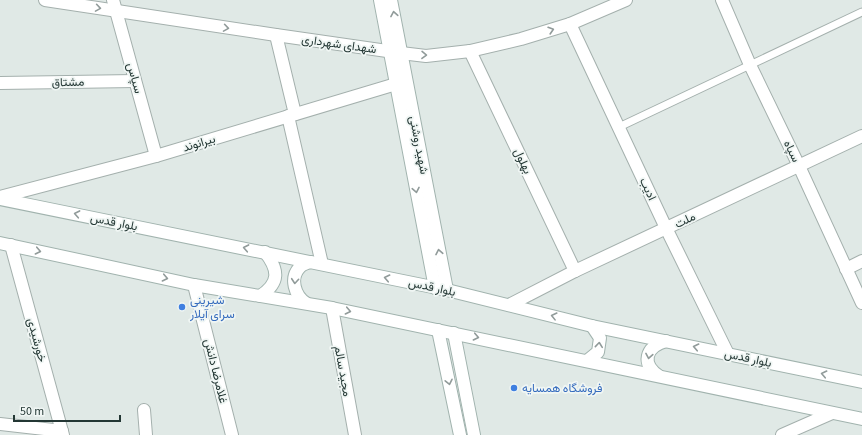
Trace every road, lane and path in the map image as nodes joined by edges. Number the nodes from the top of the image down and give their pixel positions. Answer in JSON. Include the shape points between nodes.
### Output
{"nodes":[{"id":1,"x":45,"y":0,"type":"edge"},
{"id":2,"x":380,"y":0,"type":"edge"},
{"id":3,"x":391,"y":0,"type":"edge"},
{"id":4,"x":626,"y":0,"type":"edge"},
{"id":5,"x":722,"y":0,"type":"edge"},
{"id":6,"x":115,"y":6,"type":"edge"},
{"id":7,"x":862,"y":12,"type":"edge"},
{"id":8,"x":570,"y":24,"type":"junction"},
{"id":9,"x":276,"y":35,"type":"junction"},
{"id":10,"x":470,"y":51,"type":"junction"},
{"id":11,"x":396,"y":52,"type":"junction"},
{"id":12,"x":750,"y":65,"type":"junction"},
{"id":13,"x":135,"y":80,"type":"junction"},
{"id":14,"x":0,"y":83,"type":"edge"},
{"id":15,"x":396,"y":84,"type":"junction"},
{"id":16,"x":291,"y":115,"type":"junction"},
{"id":17,"x":619,"y":127,"type":"junction"},
{"id":18,"x":862,"y":136,"type":"edge"},
{"id":19,"x":156,"y":156,"type":"junction"},
{"id":20,"x":800,"y":166,"type":"junction"},
{"id":21,"x":0,"y":198,"type":"edge"},
{"id":22,"x":666,"y":228,"type":"junction"},
{"id":23,"x":6,"y":244,"type":"edge"},
{"id":24,"x":265,"y":252,"type":"junction"},
{"id":25,"x":862,"y":261,"type":"edge"},
{"id":26,"x":316,"y":263,"type":"junction"},
{"id":27,"x":846,"y":269,"type":"junction"},
{"id":28,"x":575,"y":271,"type":"junction"},
{"id":29,"x":194,"y":284,"type":"junction"},
{"id":30,"x":441,"y":289,"type":"junction"},
{"id":31,"x":260,"y":296,"type":"junction"},
{"id":32,"x":862,"y":303,"type":"edge"},
{"id":33,"x":306,"y":304,"type":"junction"},
{"id":34,"x":509,"y":305,"type":"junction"},
{"id":35,"x":332,"y":308,"type":"junction"},
{"id":36,"x":592,"y":326,"type":"junction"},
{"id":37,"x":438,"y":330,"type":"junction"},
{"id":38,"x":454,"y":333,"type":"junction"},
{"id":39,"x":666,"y":341,"type":"junction"},
{"id":40,"x":728,"y":354,"type":"junction"},
{"id":41,"x":587,"y":361,"type":"junction"},
{"id":42,"x":659,"y":376,"type":"junction"},
{"id":43,"x":862,"y":382,"type":"edge"},
{"id":44,"x":144,"y":410,"type":"dead end"},
{"id":45,"x":832,"y":413,"type":"junction"},
{"id":46,"x":862,"y":419,"type":"edge"},
{"id":47,"x":0,"y":424,"type":"edge"},
{"id":48,"x":62,"y":433,"type":"edge"},
{"id":49,"x":146,"y":435,"type":"edge"},
{"id":50,"x":232,"y":435,"type":"edge"},
{"id":51,"x":355,"y":435,"type":"edge"},
{"id":52,"x":460,"y":435,"type":"edge"},
{"id":53,"x":474,"y":435,"type":"edge"},
{"id":54,"x":782,"y":435,"type":"edge"}],
"edges":[{"from":1,"to":6,"type":"street","name":"شهدای شهرداری","one_way":true},
{"from":2,"to":11,"type":"street","name":"شهید روشنی"},
{"from":11,"to":3,"type":"street","name":"شهید روشنی","one_way":true},
{"from":4,"to":8,"type":"street","name":"شهدای شهرداری"},
{"from":5,"to":12,"type":"street","name":"سپاه"},
{"from":6,"to":9,"type":"street","name":"شهدای شهرداری","one_way":true},
{"from":6,"to":13,"type":"street","name":"سپاس"},
{"from":7,"to":12,"type":"lane"},
{"from":10,"to":8,"type":"street","name":"شهدای شهرداری","one_way":true},
{"from":8,"to":17,"type":"street","name":"ادیب"},
{"from":9,"to":11,"type":"street","name":"شهدای شهرداری"},
{"from":9,"to":16,"type":"street"},
{"from":11,"to":10,"type":"street","name":"شهدای شهرداری","one_way":true,"via":[[426,56]]},
{"from":10,"to":28,"type":"street","name":"بهلول"},
{"from":11,"to":15,"type":"street","name":"شهید روشنی"},
{"from":30,"to":11,"type":"street","name":"شهید روشنی","one_way":true},
{"from":12,"to":17,"type":"lane"},
{"from":12,"to":20,"type":"street","name":"سپاه"},
{"from":13,"to":14,"type":"street","name":"مشتاق"},
{"from":13,"to":19,"type":"street","name":"سپاس"},
{"from":15,"to":16,"type":"street","name":"بیرانوند"},
{"from":15,"to":30,"type":"street","name":"شهید روشنی","one_way":true},
{"from":16,"to":19,"type":"street","name":"بیرانوند"},
{"from":16,"to":26,"type":"street"},
{"from":17,"to":22,"type":"street","name":"ادیب"},
{"from":18,"to":20,"type":"street","name":"ملت"},
{"from":19,"to":21,"type":"street","name":"بیرانوند"},
{"from":20,"to":22,"type":"street","name":"ملت"},
{"from":20,"to":27,"type":"street","name":"سپاه"},
{"from":24,"to":21,"type":"street","name":"بلوار قدس","one_way":true},
{"from":22,"to":28,"type":"street","name":"ملت"},
{"from":22,"to":40,"type":"street","name":"ادیب"},
{"from":23,"to":29,"type":"street","one_way":true},
{"from":23,"to":48,"type":"street","name":"خورشیدی"},
{"from":24,"to":26,"type":"street","name":"بلوار قدس"},
{"from":24,"to":31,"type":"street","via":[[273,263],[276,276],[269,290]]},
{"from":25,"to":27,"type":"street"},
{"from":30,"to":26,"type":"street","name":"بلوار قدس","one_way":true},
{"from":26,"to":33,"type":"street","one_way":true,"via":[[303,265],[294,276],[296,293]]},
{"from":27,"to":32,"type":"street","name":"سپاه"},
{"from":28,"to":34,"type":"street","name":"ملت"},
{"from":29,"to":31,"type":"street"},
{"from":29,"to":50,"type":"street","name":"غلامرضا دانش"},
{"from":30,"to":34,"type":"street","name":"بلوار قدس"},
{"from":31,"to":33,"type":"street"},
{"from":33,"to":35,"type":"street"},
{"from":36,"to":34,"type":"street","name":"بلوار قدس","one_way":true},
{"from":35,"to":37,"type":"street","one_way":true},
{"from":35,"to":51,"type":"street","name":"مجید سالم"},
{"from":36,"to":39,"type":"street","name":"بلوار قدس"},
{"from":41,"to":36,"type":"street","one_way":true,"via":[[598,352],[600,338]]},
{"from":37,"to":38,"type":"street"},
{"from":37,"to":52,"type":"street","one_way":true},
{"from":38,"to":41,"type":"street","one_way":true},
{"from":38,"to":53,"type":"street"},
{"from":40,"to":39,"type":"street","name":"بلوار قدس","one_way":true},
{"from":39,"to":42,"type":"street","one_way":true,"via":[[652,347],[647,360],[649,368]]},
{"from":43,"to":40,"type":"street","name":"بلوار قدس","one_way":true},
{"from":41,"to":42,"type":"street"},
{"from":42,"to":45,"type":"street"},
{"from":44,"to":49,"type":"street"},
{"from":45,"to":46,"type":"street"},
{"from":45,"to":54,"type":"street"},
{"from":47,"to":48,"type":"street"}]}
